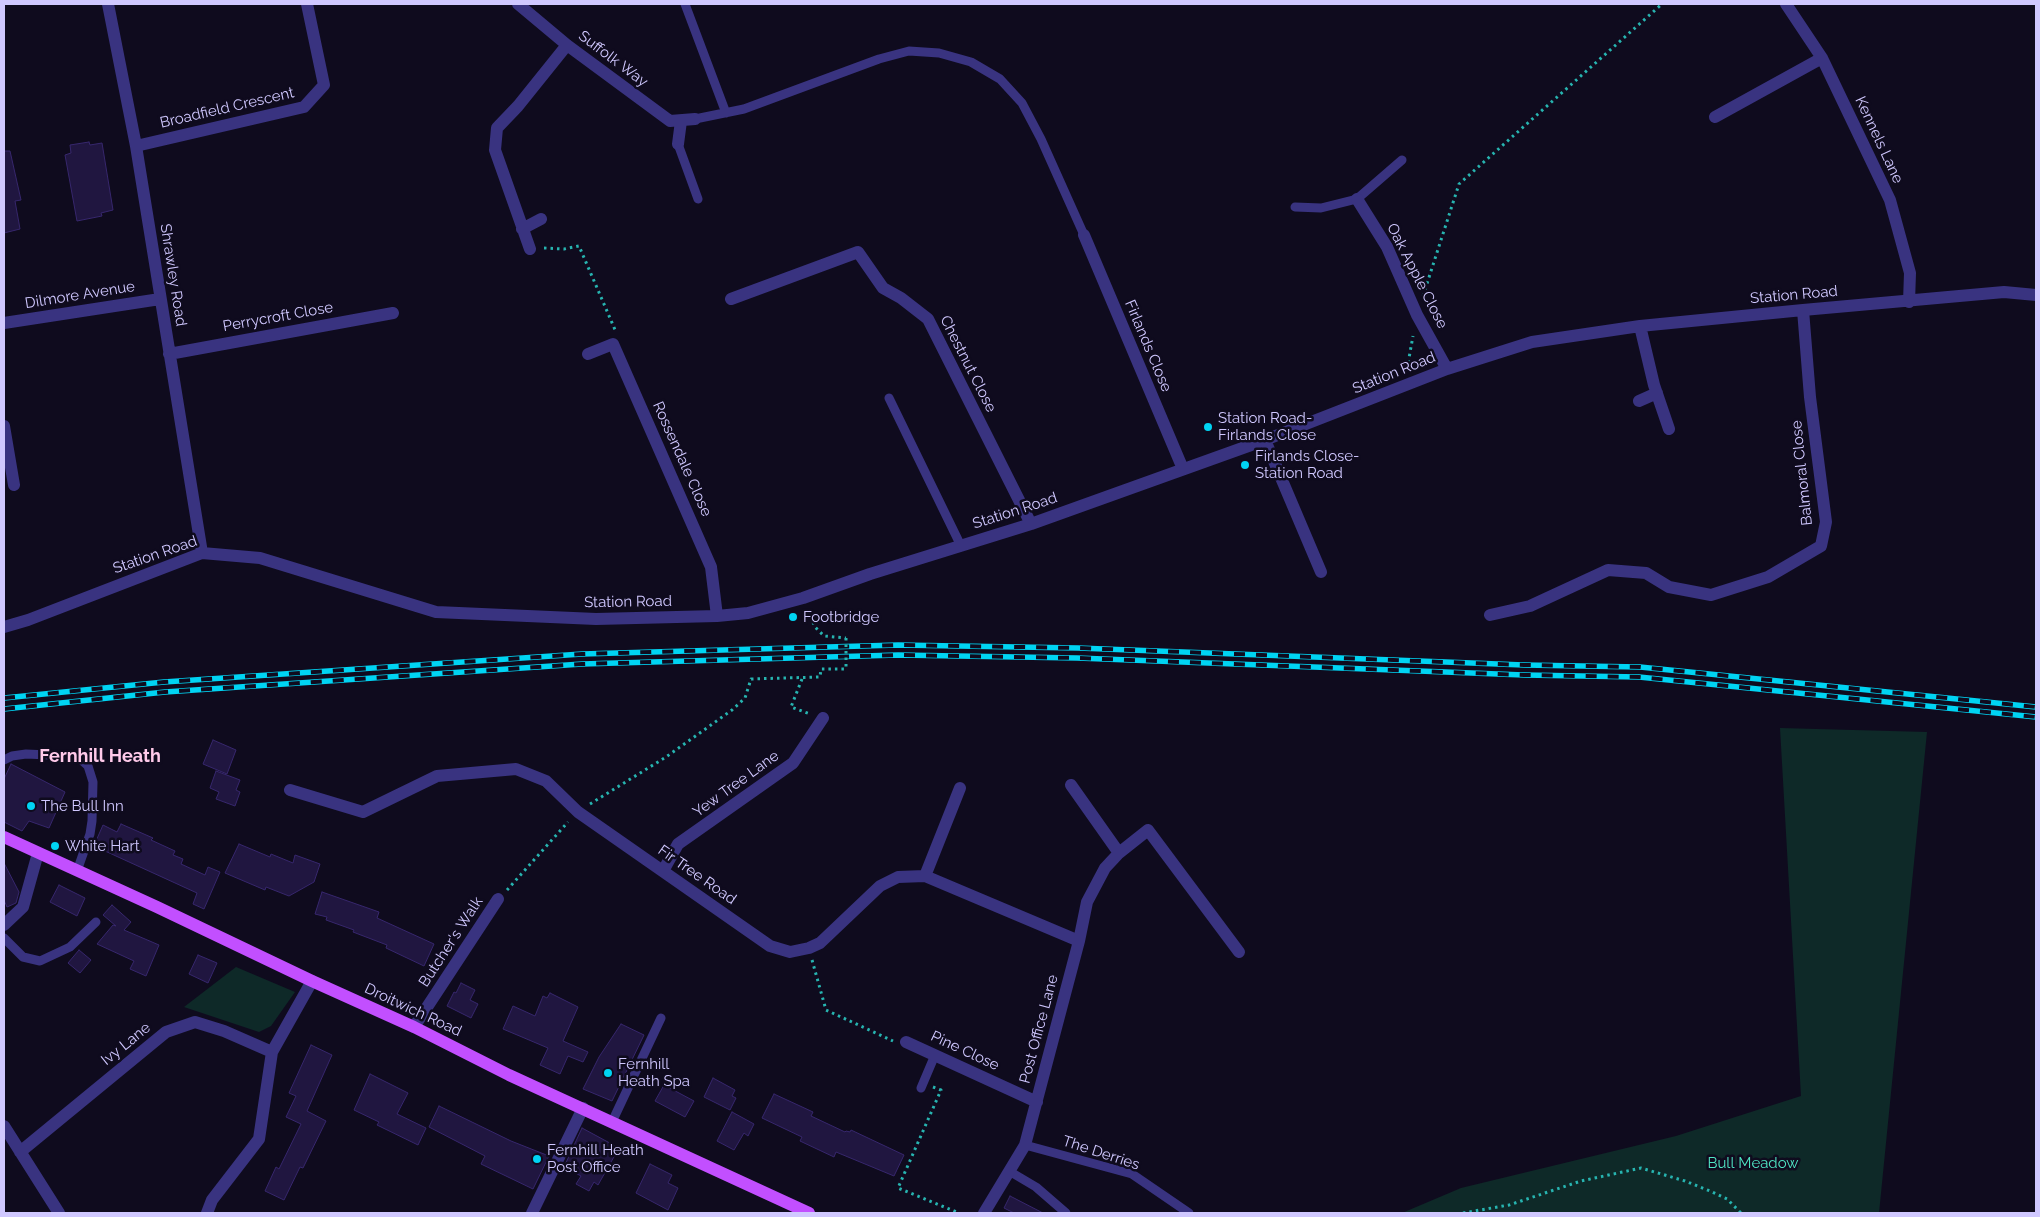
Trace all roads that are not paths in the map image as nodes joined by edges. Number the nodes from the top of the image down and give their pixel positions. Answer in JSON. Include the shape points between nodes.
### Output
{"nodes":[{"id":1,"x":108,"y":4,"type":"edge"},
{"id":2,"x":307,"y":4,"type":"edge"},
{"id":3,"x":518,"y":4,"type":"edge"},
{"id":4,"x":685,"y":4,"type":"edge"},
{"id":5,"x":1786,"y":4,"type":"edge"},
{"id":6,"x":567,"y":45,"type":"junction"},
{"id":7,"x":1822,"y":58,"type":"junction"},
{"id":8,"x":726,"y":113,"type":"junction"},
{"id":9,"x":1715,"y":118,"type":"dead end"},
{"id":10,"x":681,"y":120,"type":"junction"},
{"id":11,"x":695,"y":120,"type":"joint"},
{"id":12,"x":678,"y":144,"type":"joint"},
{"id":13,"x":136,"y":146,"type":"junction"},
{"id":14,"x":1402,"y":160,"type":"dead end"},
{"id":15,"x":698,"y":199,"type":"dead end"},
{"id":16,"x":1357,"y":199,"type":"junction"},
{"id":17,"x":1295,"y":207,"type":"dead end"},
{"id":18,"x":541,"y":219,"type":"dead end"},
{"id":19,"x":522,"y":229,"type":"junction"},
{"id":20,"x":1084,"y":235,"type":"joint"},
{"id":21,"x":530,"y":250,"type":"road end"},
{"id":22,"x":2036,"y":295,"type":"edge"},
{"id":23,"x":160,"y":299,"type":"junction"},
{"id":24,"x":731,"y":299,"type":"dead end"},
{"id":25,"x":1909,"y":302,"type":"junction"},
{"id":26,"x":1804,"y":310,"type":"junction"},
{"id":27,"x":393,"y":313,"type":"dead end"},
{"id":28,"x":4,"y":324,"type":"edge"},
{"id":29,"x":1640,"y":326,"type":"junction"},
{"id":30,"x":169,"y":354,"type":"junction"},
{"id":31,"x":588,"y":354,"type":"dead end"},
{"id":32,"x":1447,"y":369,"type":"junction"},
{"id":33,"x":1657,"y":393,"type":"junction"},
{"id":34,"x":890,"y":398,"type":"dead end"},
{"id":35,"x":1639,"y":401,"type":"dead end"},
{"id":36,"x":4,"y":426,"type":"edge"},
{"id":37,"x":1669,"y":428,"type":"dead end"},
{"id":38,"x":1265,"y":440,"type":"junction"},
{"id":39,"x":1183,"y":469,"type":"junction"},
{"id":40,"x":14,"y":485,"type":"dead end"},
{"id":41,"x":1031,"y":524,"type":"junction"},
{"id":42,"x":961,"y":546,"type":"junction"},
{"id":43,"x":202,"y":552,"type":"junction"},
{"id":44,"x":1321,"y":572,"type":"dead end"},
{"id":45,"x":1490,"y":615,"type":"dead end"},
{"id":46,"x":717,"y":616,"type":"junction"},
{"id":47,"x":4,"y":627,"type":"edge"},
{"id":48,"x":823,"y":718,"type":"road end"},
{"id":49,"x":4,"y":760,"type":"edge"},
{"id":50,"x":1072,"y":785,"type":"dead end"},
{"id":51,"x":960,"y":788,"type":"dead end"},
{"id":52,"x":290,"y":790,"type":"dead end"},
{"id":53,"x":4,"y":837,"type":"edge"},
{"id":54,"x":38,"y":853,"type":"junction"},
{"id":55,"x":1119,"y":853,"type":"junction"},
{"id":56,"x":663,"y":870,"type":"junction"},
{"id":57,"x":77,"y":871,"type":"junction"},
{"id":58,"x":925,"y":876,"type":"junction"},
{"id":59,"x":498,"y":899,"type":"road end"},
{"id":60,"x":96,"y":922,"type":"dead end"},
{"id":61,"x":4,"y":925,"type":"edge"},
{"id":62,"x":4,"y":938,"type":"edge"},
{"id":63,"x":1079,"y":941,"type":"junction"},
{"id":64,"x":1239,"y":952,"type":"dead end"},
{"id":65,"x":312,"y":981,"type":"junction"},
{"id":66,"x":661,"y":1018,"type":"dead end"},
{"id":67,"x":414,"y":1027,"type":"junction"},
{"id":68,"x":906,"y":1042,"type":"road end"},
{"id":69,"x":272,"y":1052,"type":"junction"},
{"id":70,"x":935,"y":1055,"type":"junction"},
{"id":71,"x":922,"y":1086,"type":"road end"},
{"id":72,"x":1036,"y":1102,"type":"junction"},
{"id":73,"x":583,"y":1108,"type":"junction"},
{"id":74,"x":612,"y":1122,"type":"junction"},
{"id":75,"x":4,"y":1126,"type":"edge"},
{"id":76,"x":1025,"y":1145,"type":"junction"},
{"id":77,"x":20,"y":1152,"type":"junction"},
{"id":78,"x":1009,"y":1171,"type":"junction"},
{"id":79,"x":59,"y":1213,"type":"edge"},
{"id":80,"x":207,"y":1213,"type":"edge"},
{"id":81,"x":532,"y":1213,"type":"edge"},
{"id":82,"x":809,"y":1213,"type":"edge"},
{"id":83,"x":984,"y":1213,"type":"edge"},
{"id":84,"x":1066,"y":1213,"type":"edge"},
{"id":85,"x":1189,"y":1213,"type":"edge"}],
"edges":[{"from":1,"to":13,"type":"street","name":"Shrawley Road"},
{"from":2,"to":13,"type":"street","name":"Broadfield Crescent","via":[[324,85],[304,107]]},
{"from":3,"to":6,"type":"street","name":"Suffolk Way"},
{"from":4,"to":8,"type":"lane"},
{"from":5,"to":7,"type":"street","name":"Kennels Lane"},
{"from":6,"to":10,"type":"street","name":"Suffolk Way","via":[[670,121]]},
{"from":6,"to":19,"type":"street","via":[[497,128],[494,150]]},
{"from":7,"to":9,"type":"street"},
{"from":7,"to":25,"type":"street","name":"Kennels Lane","via":[[1890,200],[1910,273]]},
{"from":8,"to":11,"type":"lane"},
{"from":8,"to":20,"type":"lane","via":[[879,58],[909,51],[939,53],[971,62],[1000,79],[1022,103]]},
{"from":10,"to":11,"type":"street","name":"Suffolk Way"},
{"from":10,"to":12,"type":"street"},
{"from":12,"to":15,"type":"lane"},
{"from":13,"to":23,"type":"street","name":"Shrawley Road"},
{"from":14,"to":16,"type":"lane"},
{"from":16,"to":17,"type":"lane","via":[[1321,208]]},
{"from":16,"to":32,"type":"street","name":"Oak Apple Close","via":[[1388,247],[1417,315]]},
{"from":18,"to":19,"type":"street"},
{"from":19,"to":21,"type":"street"},
{"from":20,"to":39,"type":"street","name":"Firlands Close"},
{"from":22,"to":25,"type":"street","name":"Station Road","via":[[2004,292]]},
{"from":23,"to":28,"type":"street","name":"Dilmore Avenue"},
{"from":23,"to":30,"type":"street","name":"Shrawley Road"},
{"from":24,"to":41,"type":"street","name":"Chestnut Close","via":[[858,252],[883,288],[928,318]]},
{"from":25,"to":26,"type":"street","name":"Station Road"},
{"from":26,"to":29,"type":"street","name":"Station Road"},
{"from":26,"to":45,"type":"street","name":"Balmoral Close","via":[[1810,397],[1826,522],[1821,546],[1768,577],[1710,595],[1669,586],[1646,573],[1608,570],[1530,606]]},
{"from":27,"to":30,"type":"street","name":"Perrycroft Close"},
{"from":29,"to":32,"type":"street","name":"Station Road","via":[[1532,342]]},
{"from":29,"to":33,"type":"street"},
{"from":30,"to":43,"type":"street","name":"Shrawley Road"},
{"from":31,"to":46,"type":"street","name":"Rossendale Close","via":[[613,344],[711,567]]},
{"from":32,"to":38,"type":"street","name":"Station Road"},
{"from":33,"to":35,"type":"street"},
{"from":33,"to":37,"type":"street"},
{"from":34,"to":42,"type":"lane"},
{"from":36,"to":40,"type":"street"},
{"from":38,"to":39,"type":"street","name":"Station Road"},
{"from":38,"to":44,"type":"street"},
{"from":39,"to":41,"type":"street","name":"Station Road"},
{"from":41,"to":42,"type":"street","name":"Station Road"},
{"from":42,"to":46,"type":"street","name":"Station Road","via":[[803,598],[748,613]]},
{"from":43,"to":46,"type":"street","name":"Station Road","via":[[260,558],[436,612],[596,619]]},
{"from":43,"to":47,"type":"street","name":"Station Road"},
{"from":48,"to":56,"type":"street","name":"Yew Tree Lane","via":[[793,763],[678,844]]},
{"from":49,"to":57,"type":"lane","via":[[26,754],[71,756],[88,766],[93,782],[92,821]]},
{"from":50,"to":55,"type":"street"},
{"from":51,"to":58,"type":"street"},
{"from":52,"to":56,"type":"street","name":"Fir Tree Road","via":[[363,812],[437,776],[516,769],[546,781],[578,812]]},
{"from":53,"to":54,"type":"main road","name":"Droitwich Road"},
{"from":54,"to":57,"type":"main road","name":"Droitwich Road"},
{"from":54,"to":61,"type":"street","via":[[22,907]]},
{"from":55,"to":63,"type":"street","name":"Post Office Lane","via":[[1105,868],[1087,902]]},
{"from":55,"to":64,"type":"street","name":"Post Office Lane","via":[[1148,830]]},
{"from":56,"to":58,"type":"street","name":"Fir Tree Road","via":[[770,946],[790,952],[820,944],[880,886],[898,877]]},
{"from":57,"to":65,"type":"main road","name":"Droitwich Road"},
{"from":58,"to":63,"type":"street","name":"Fir Tree Road"},
{"from":59,"to":67,"type":"street","name":"Butcher's Walk"},
{"from":60,"to":62,"type":"lane","via":[[70,947],[40,961],[23,957]]},
{"from":63,"to":72,"type":"street","name":"Post Office Lane"},
{"from":65,"to":67,"type":"main road","name":"Droitwich Road"},
{"from":65,"to":69,"type":"street"},
{"from":66,"to":74,"type":"lane"},
{"from":67,"to":73,"type":"main road","name":"Droitwich Road"},
{"from":68,"to":70,"type":"street","name":"Pine Close"},
{"from":69,"to":77,"type":"street","name":"Ivy Lane","via":[[195,1022],[166,1032]]},
{"from":69,"to":80,"type":"street","via":[[259,1139],[212,1200]]},
{"from":70,"to":71,"type":"lane"},
{"from":70,"to":72,"type":"street","name":"Pine Close"},
{"from":72,"to":76,"type":"street","name":"Post Office Lane"},
{"from":73,"to":74,"type":"main road","name":"Droitwich Road"},
{"from":73,"to":81,"type":"street"},
{"from":74,"to":82,"type":"main road","name":"Droitwich Road"},
{"from":75,"to":77,"type":"street"},
{"from":76,"to":78,"type":"street","name":"Post Office Lane"},
{"from":76,"to":85,"type":"lane","name":"The Derries","via":[[1132,1174]]},
{"from":77,"to":79,"type":"street"},
{"from":78,"to":83,"type":"street","name":"Post Office Lane"},
{"from":78,"to":84,"type":"lane","via":[[1036,1187]]}]}
